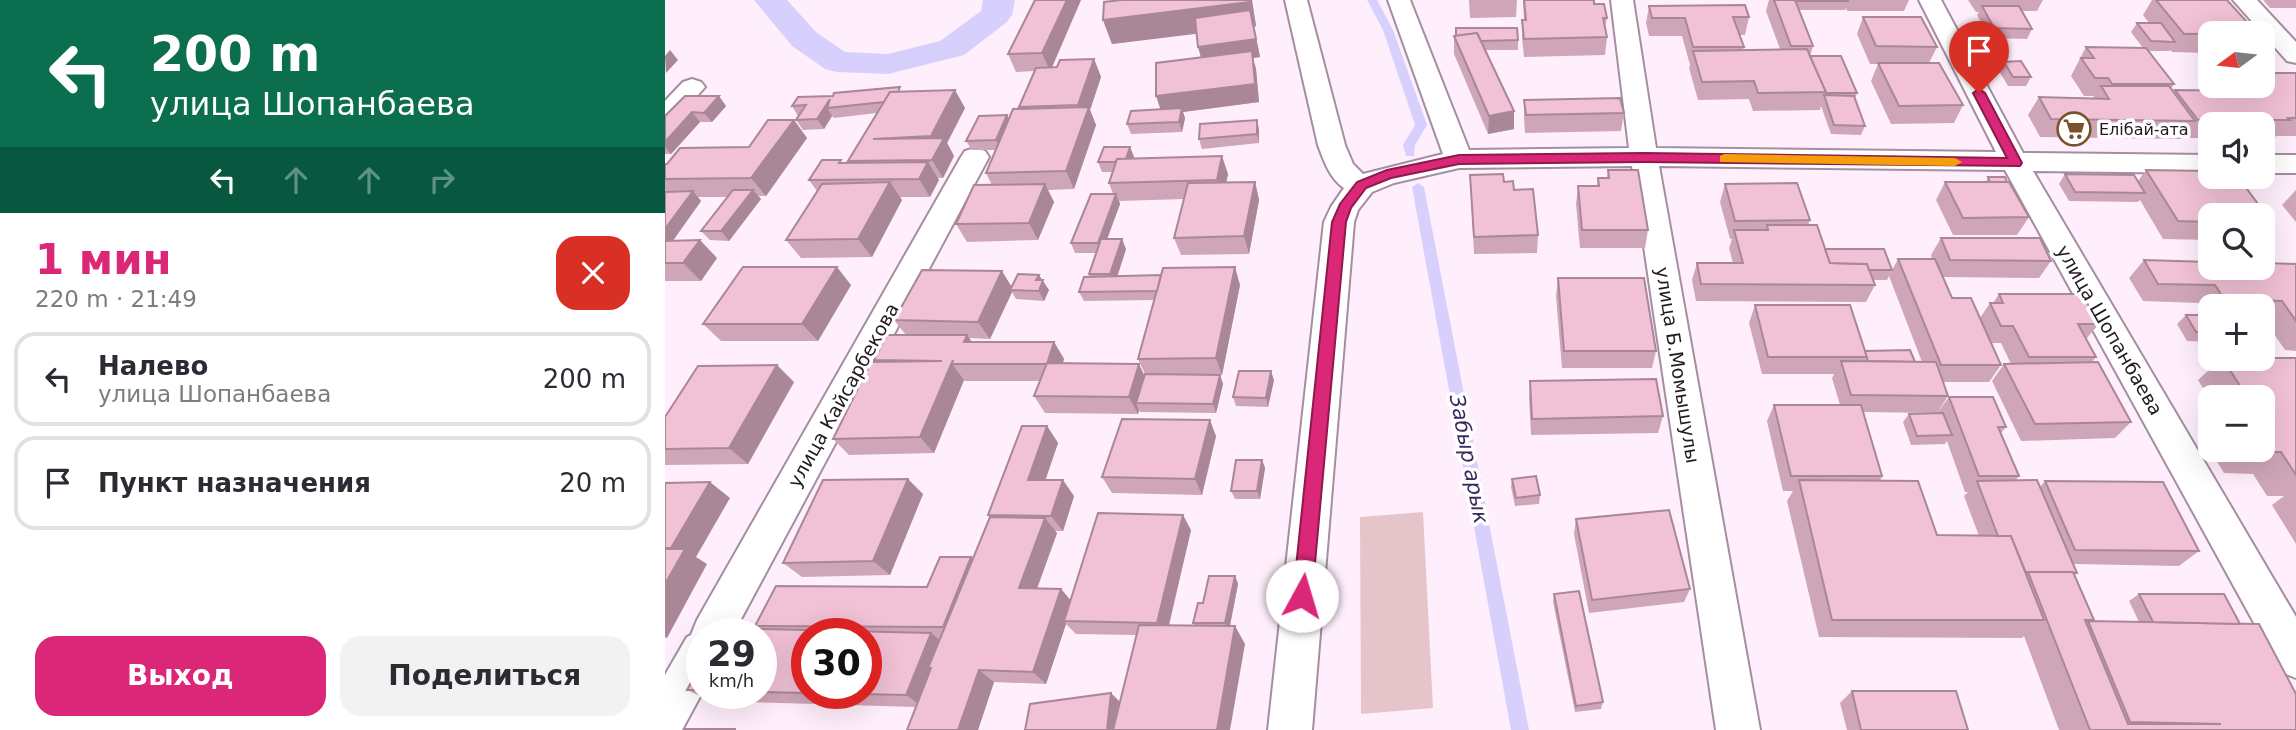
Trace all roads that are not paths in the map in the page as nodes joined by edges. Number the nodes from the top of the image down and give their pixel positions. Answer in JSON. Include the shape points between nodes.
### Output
{"nodes":[{"id":1,"x":1296,"y":0,"type":"edge"},
{"id":2,"x":1399,"y":0,"type":"edge"},
{"id":3,"x":1622,"y":0,"type":"edge"},
{"id":4,"x":1930,"y":0,"type":"edge"},
{"id":5,"x":2244,"y":0,"type":"edge"},
{"id":6,"x":2296,"y":56,"type":"edge"},
{"id":7,"x":692,"y":87,"type":"dead end"},
{"id":8,"x":665,"y":116,"type":"edge"},
{"id":9,"x":975,"y":157,"type":"dead end"},
{"id":10,"x":1644,"y":158,"type":"junction"},
{"id":11,"x":1459,"y":159,"type":"junction"},
{"id":12,"x":2015,"y":163,"type":"junction"},
{"id":13,"x":2198,"y":164,"type":"edge"},
{"id":14,"x":2275,"y":164,"type":"edge"},
{"id":15,"x":2296,"y":164,"type":"edge"},
{"id":16,"x":1362,"y":185,"type":"junction"},
{"id":17,"x":720,"y":618,"type":"edge"},
{"id":18,"x":2296,"y":657,"type":"edge"},
{"id":19,"x":686,"y":679,"type":"edge"},
{"id":20,"x":665,"y":717,"type":"edge"},
{"id":21,"x":1290,"y":730,"type":"edge"},
{"id":22,"x":1738,"y":730,"type":"edge"}],
"edges":[{"from":1,"to":16,"type":"street","via":[[1338,162],[1347,177]]},
{"from":2,"to":11,"type":"street"},
{"from":3,"to":10,"type":"street","name":"улица Б.Момышулы"},
{"from":4,"to":12,"type":"street","name":"улица Шопанбаева"},
{"from":5,"to":6,"type":"street"},
{"from":7,"to":8,"type":"street"},
{"from":9,"to":17,"type":"street","name":"улица Кайсарбекова"},
{"from":10,"to":11,"type":"street"},
{"from":10,"to":12,"type":"street"},
{"from":10,"to":22,"type":"street","name":"улица Б.Момышулы"},
{"from":11,"to":16,"type":"street"},
{"from":12,"to":13,"type":"street"},
{"from":12,"to":18,"type":"street","name":"улица Шопанбаева"},
{"from":14,"to":15,"type":"street"},
{"from":16,"to":21,"type":"street","via":[[1339,222]]},
{"from":19,"to":20,"type":"street"}]}
